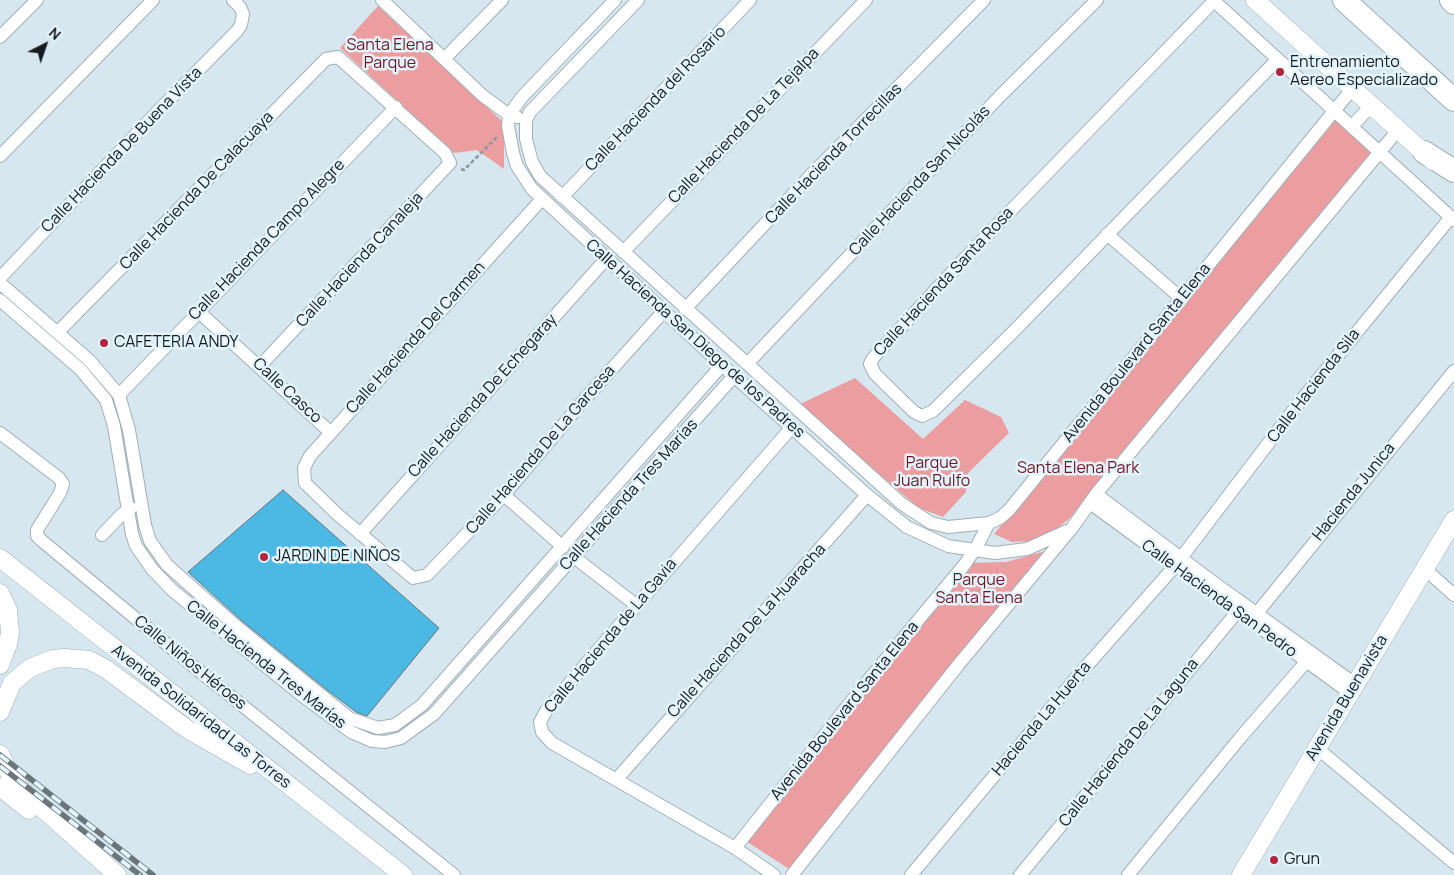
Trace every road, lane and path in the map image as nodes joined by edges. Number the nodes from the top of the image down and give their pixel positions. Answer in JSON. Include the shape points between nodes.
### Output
{"nodes":[{"id":1,"x":37,"y":0,"type":"edge"},
{"id":2,"x":153,"y":0,"type":"edge"},
{"id":3,"x":233,"y":0,"type":"edge"},
{"id":4,"x":502,"y":0,"type":"edge"},
{"id":5,"x":615,"y":0,"type":"edge"},
{"id":6,"x":750,"y":0,"type":"edge"},
{"id":7,"x":866,"y":0,"type":"edge"},
{"id":8,"x":984,"y":0,"type":"edge"},
{"id":9,"x":1097,"y":0,"type":"edge"},
{"id":10,"x":1214,"y":0,"type":"edge"},
{"id":11,"x":1255,"y":0,"type":"edge"},
{"id":12,"x":1344,"y":0,"type":"edge"},
{"id":13,"x":1451,"y":0,"type":"edge"},
{"id":14,"x":384,"y":1,"type":"edge"},
{"id":15,"x":629,"y":2,"type":"edge"},
{"id":16,"x":1454,"y":3,"type":"edge"},
{"id":17,"x":0,"y":37,"type":"edge"},
{"id":18,"x":444,"y":59,"type":"junction"},
{"id":19,"x":1278,"y":59,"type":"junction"},
{"id":20,"x":1352,"y":88,"type":"junction"},
{"id":21,"x":1454,"y":100,"type":"edge"},
{"id":22,"x":1371,"y":106,"type":"junction"},
{"id":23,"x":396,"y":107,"type":"junction"},
{"id":24,"x":1334,"y":110,"type":"junction"},
{"id":25,"x":526,"y":120,"type":"junction"},
{"id":26,"x":509,"y":121,"type":"junction"},
{"id":27,"x":1352,"y":126,"type":"junction"},
{"id":28,"x":1398,"y":130,"type":"junction"},
{"id":29,"x":1379,"y":152,"type":"junction"},
{"id":30,"x":1424,"y":152,"type":"junction"},
{"id":31,"x":0,"y":156,"type":"edge"},
{"id":32,"x":449,"y":165,"type":"junction"},
{"id":33,"x":1454,"y":171,"type":"edge"},
{"id":34,"x":1454,"y":180,"type":"edge"},
{"id":35,"x":562,"y":197,"type":"junction"},
{"id":36,"x":541,"y":200,"type":"junction"},
{"id":37,"x":1452,"y":218,"type":"edge"},
{"id":38,"x":1107,"y":234,"type":"junction"},
{"id":39,"x":623,"y":252,"type":"junction"},
{"id":40,"x":606,"y":259,"type":"junction"},
{"id":41,"x":644,"y":271,"type":"junction"},
{"id":42,"x":0,"y":278,"type":"edge"},
{"id":43,"x":0,"y":282,"type":"edge"},
{"id":44,"x":634,"y":283,"type":"junction"},
{"id":45,"x":1182,"y":299,"type":"junction"},
{"id":46,"x":0,"y":300,"type":"edge"},
{"id":47,"x":685,"y":309,"type":"junction"},
{"id":48,"x":22,"y":310,"type":"junction"},
{"id":49,"x":198,"y":311,"type":"junction"},
{"id":50,"x":664,"y":311,"type":"junction"},
{"id":51,"x":58,"y":332,"type":"junction"},
{"id":52,"x":747,"y":364,"type":"junction"},
{"id":53,"x":722,"y":365,"type":"junction"},
{"id":54,"x":260,"y":366,"type":"junction"},
{"id":55,"x":1454,"y":372,"type":"edge"},
{"id":56,"x":734,"y":376,"type":"junction"},
{"id":57,"x":118,"y":394,"type":"junction"},
{"id":58,"x":792,"y":427,"type":"junction"},
{"id":59,"x":330,"y":432,"type":"junction"},
{"id":60,"x":0,"y":433,"type":"edge"},
{"id":61,"x":833,"y":442,"type":"junction"},
{"id":62,"x":823,"y":455,"type":"junction"},
{"id":63,"x":614,"y":488,"type":"junction"},
{"id":64,"x":504,"y":494,"type":"junction"},
{"id":65,"x":868,"y":495,"type":"junction"},
{"id":66,"x":627,"y":498,"type":"junction"},
{"id":67,"x":1093,"y":499,"type":"junction"},
{"id":68,"x":140,"y":504,"type":"junction"},
{"id":69,"x":126,"y":510,"type":"junction"},
{"id":70,"x":1454,"y":520,"type":"edge"},
{"id":71,"x":989,"y":523,"type":"junction"},
{"id":72,"x":1072,"y":528,"type":"junction"},
{"id":73,"x":360,"y":534,"type":"junction"},
{"id":74,"x":102,"y":535,"type":"dead end"},
{"id":75,"x":563,"y":547,"type":"junction"},
{"id":76,"x":974,"y":551,"type":"junction"},
{"id":77,"x":574,"y":557,"type":"junction"},
{"id":78,"x":0,"y":558,"type":"edge"},
{"id":79,"x":1178,"y":562,"type":"junction"},
{"id":80,"x":1425,"y":569,"type":"junction"},
{"id":81,"x":1210,"y":586,"type":"junction"},
{"id":82,"x":524,"y":591,"type":"junction"},
{"id":83,"x":0,"y":593,"type":"edge"},
{"id":84,"x":1454,"y":595,"type":"edge"},
{"id":85,"x":534,"y":600,"type":"junction"},
{"id":86,"x":636,"y":605,"type":"junction"},
{"id":87,"x":1237,"y":612,"type":"junction"},
{"id":88,"x":1257,"y":613,"type":"junction"},
{"id":89,"x":1306,"y":662,"type":"junction"},
{"id":90,"x":0,"y":665,"type":"edge"},
{"id":91,"x":1353,"y":688,"type":"junction"},
{"id":92,"x":0,"y":712,"type":"edge"},
{"id":93,"x":384,"y":728,"type":"junction"},
{"id":94,"x":385,"y":742,"type":"junction"},
{"id":95,"x":1317,"y":748,"type":"junction"},
{"id":96,"x":0,"y":754,"type":"edge"},
{"id":97,"x":282,"y":780,"type":"junction"},
{"id":98,"x":616,"y":780,"type":"junction"},
{"id":99,"x":0,"y":787,"type":"edge"},
{"id":100,"x":735,"y":848,"type":"junction"},
{"id":101,"x":1454,"y":863,"type":"edge"},
{"id":102,"x":113,"y":875,"type":"edge"},
{"id":103,"x":117,"y":875,"type":"edge"},
{"id":104,"x":404,"y":875,"type":"edge"},
{"id":105,"x":454,"y":875,"type":"edge"},
{"id":106,"x":774,"y":875,"type":"edge"},
{"id":107,"x":792,"y":875,"type":"edge"},
{"id":108,"x":911,"y":875,"type":"edge"},
{"id":109,"x":1020,"y":875,"type":"edge"},
{"id":110,"x":1128,"y":875,"type":"edge"},
{"id":111,"x":1241,"y":875,"type":"edge"}],
"edges":[{"from":1,"to":17,"type":"street"},
{"from":2,"to":31,"type":"street"},
{"from":3,"to":42,"type":"street","name":"Calle Hacienda De Buena Vista","via":[[240,7],[242,20],[237,31]]},
{"from":4,"to":18,"type":"street"},
{"from":5,"to":26,"type":"street","via":[[522,97]]},
{"from":6,"to":35,"type":"street","name":"Calle Hacienda del Rosario"},
{"from":7,"to":39,"type":"street","name":"Calle Hacienda De La Tejalpa"},
{"from":8,"to":47,"type":"street","name":"Calle Hacienda Torrecillas","via":[[811,175]]},
{"from":9,"to":52,"type":"street","name":"Calle Hacienda San Nicolás","via":[[1000,96]]},
{"from":10,"to":19,"type":"street"},
{"from":10,"to":38,"type":"street","name":"Calle Hacienda Santa Rosa","via":[[873,358],[871,369],[914,412],[926,415],[1015,330]]},
{"from":11,"to":20,"type":"main road"},
{"from":12,"to":21,"type":"highway"},
{"from":13,"to":16,"type":"highway"},
{"from":14,"to":18,"type":"street"},
{"from":15,"to":25,"type":"street","via":[[535,104]]},
{"from":18,"to":26,"type":"street"},
{"from":19,"to":24,"type":"street"},
{"from":19,"to":38,"type":"street","name":"Calle Hacienda Santa Rosa"},
{"from":20,"to":22,"type":"main road"},
{"from":20,"to":24,"type":"street","name":"Avenida Boulevard Santa Elena"},
{"from":22,"to":27,"type":"street"},
{"from":22,"to":28,"type":"main road"},
{"from":23,"to":32,"type":"street","via":[[445,153],[450,160]]},
{"from":23,"to":49,"type":"street","name":"Calle Hacienda Campo Alegre"},
{"from":23,"to":51,"type":"street","name":"Calle Hacienda De Calacuaya","via":[[338,57],[326,59]]},
{"from":24,"to":27,"type":"street"},
{"from":24,"to":45,"type":"street","name":"Avenida Boulevard Santa Elena"},
{"from":25,"to":26,"type":"street"},
{"from":25,"to":35,"type":"street","name":"Calle Hacienda San Diego de los Padres","via":[[526,139],[532,162],[540,176]]},
{"from":26,"to":32,"type":"path","via":[[464,170]]},
{"from":26,"to":36,"type":"street","name":"Calle Hacienda San Diego de los Padres","via":[[517,166]]},
{"from":27,"to":29,"type":"street"},
{"from":28,"to":29,"type":"street"},
{"from":28,"to":30,"type":"main road"},
{"from":29,"to":37,"type":"street"},
{"from":29,"to":67,"type":"street"},
{"from":30,"to":33,"type":"highway"},
{"from":30,"to":34,"type":"main road"},
{"from":32,"to":54,"type":"street","name":"Calle Hacienda Canaleja"},
{"from":35,"to":39,"type":"street","name":"Calle Hacienda San Diego de los Padres"},
{"from":36,"to":40,"type":"street","name":"Calle Hacienda San Diego de los Padres"},
{"from":36,"to":59,"type":"street","name":"Calle Hacienda Del Carmen"},
{"from":37,"to":79,"type":"street","name":"Calle Hacienda Sila","via":[[1299,403]]},
{"from":38,"to":45,"type":"street"},
{"from":39,"to":41,"type":"street","name":"Calle Hacienda San Diego de los Padres"},
{"from":40,"to":44,"type":"street","name":"Calle Hacienda San Diego de los Padres"},
{"from":40,"to":73,"type":"street","name":"Calle Hacienda De Echegaray"},
{"from":41,"to":44,"type":"street"},
{"from":41,"to":47,"type":"street","name":"Calle Hacienda San Diego de los Padres"},
{"from":43,"to":48,"type":"street","name":"Calle Hacienda Tres Marías"},
{"from":44,"to":50,"type":"street","name":"Calle Hacienda San Diego de los Padres"},
{"from":45,"to":71,"type":"street","name":"Avenida Boulevard Santa Elena","via":[[1009,510]]},
{"from":46,"to":48,"type":"street","name":"Calle Hacienda Tres Marías"},
{"from":47,"to":52,"type":"street","name":"Calle Hacienda San Diego de los Padres"},
{"from":48,"to":51,"type":"street","name":"Calle Hacienda Tres Marías"},
{"from":48,"to":69,"type":"street","name":"Calle Hacienda Tres Marías","via":[[106,400],[114,426]]},
{"from":49,"to":54,"type":"street","name":"Calle Casco"},
{"from":49,"to":57,"type":"street","name":"Calle Hacienda Campo Alegre"},
{"from":50,"to":53,"type":"street","name":"Calle Hacienda San Diego de los Padres"},
{"from":50,"to":64,"type":"street","name":"Calle Hacienda De La Garcesa"},
{"from":51,"to":57,"type":"street","name":"Calle Hacienda Tres Marías","via":[[102,373]]},
{"from":52,"to":61,"type":"street","name":"Calle Hacienda San Diego de los Padres"},
{"from":53,"to":56,"type":"street","name":"Calle Hacienda San Diego de los Padres"},
{"from":53,"to":63,"type":"street","name":"Calle Hacienda Tres Marías"},
{"from":54,"to":59,"type":"street","name":"Calle Casco"},
{"from":55,"to":88,"type":"street","name":"Hacienda Junica"},
{"from":56,"to":58,"type":"street","name":"Calle Hacienda San Diego de los Padres"},
{"from":56,"to":66,"type":"street","name":"Calle Hacienda Tres Marías"},
{"from":57,"to":68,"type":"street","name":"Calle Hacienda Tres Marías","via":[[129,430]]},
{"from":58,"to":62,"type":"street","name":"Calle Hacienda San Diego de los Padres"},
{"from":58,"to":86,"type":"street","name":"Calle Hacienda de La Gavia"},
{"from":59,"to":73,"type":"street","name":"Calle Hacienda Del Carmen","via":[[304,468],[305,483]]},
{"from":60,"to":105,"type":"street","name":"Calle Niños Héroes","via":[[63,484],[37,530],[41,540]]},
{"from":61,"to":62,"type":"street"},
{"from":61,"to":71,"type":"street","name":"Calle Hacienda San Diego de los Padres","via":[[902,504],[930,523],[948,527]]},
{"from":62,"to":65,"type":"street","name":"Calle Hacienda San Diego de los Padres"},
{"from":63,"to":66,"type":"street"},
{"from":63,"to":75,"type":"street","name":"Calle Hacienda Tres Marías"},
{"from":64,"to":73,"type":"street","name":"Calle Hacienda De La Garcesa","via":[[435,569],[421,578],[413,578]]},
{"from":64,"to":75,"type":"street"},
{"from":65,"to":76,"type":"street","name":"Calle Hacienda San Diego de los Padres","via":[[923,536],[948,546]]},
{"from":65,"to":98,"type":"street","name":"Calle Hacienda De La Huaracha"},
{"from":66,"to":77,"type":"street","name":"Calle Hacienda Tres Marías"},
{"from":67,"to":72,"type":"street"},
{"from":67,"to":79,"type":"street","name":"Calle Hacienda San Pedro"},
{"from":68,"to":69,"type":"street"},
{"from":68,"to":93,"type":"street","name":"Calle Hacienda Tres Marías","via":[[150,542],[182,579],[350,718]]},
{"from":69,"to":74,"type":"street"},
{"from":69,"to":94,"type":"street","name":"Calle Hacienda Tres Marías","via":[[136,546],[172,590],[334,720],[362,738]]},
{"from":70,"to":80,"type":"main road","name":"Avenida Buenavista"},
{"from":71,"to":76,"type":"street","name":"Avenida Boulevard Santa Elena"},
{"from":72,"to":76,"type":"street","name":"Calle Hacienda San Diego de los Padres","via":[[1027,549],[995,553]]},
{"from":72,"to":107,"type":"street","via":[[959,664]]},
{"from":75,"to":82,"type":"street","name":"Calle Hacienda Tres Marías"},
{"from":76,"to":100,"type":"street","name":"Avenida Boulevard Santa Elena"},
{"from":77,"to":85,"type":"street","name":"Calle Hacienda Tres Marías"},
{"from":77,"to":86,"type":"street"},
{"from":78,"to":97,"type":"main road","name":"Avenida Solidaridad Las Torres"},
{"from":79,"to":81,"type":"street","name":"Calle Hacienda San Pedro"},
{"from":79,"to":108,"type":"street","name":"Hacienda La Huerta"},
{"from":80,"to":84,"type":"street"},
{"from":80,"to":91,"type":"main road","name":"Avenida Buenavista"},
{"from":81,"to":87,"type":"street","name":"Calle Hacienda San Pedro"},
{"from":81,"to":88,"type":"street","name":"Calle Hacienda San Pedro"},
{"from":82,"to":85,"type":"street"},
{"from":82,"to":93,"type":"street","name":"Calle Hacienda Tres Marías","via":[[422,705],[408,717]]},
{"from":83,"to":90,"type":"main road","via":[[8,610],[10,632]]},
{"from":85,"to":94,"type":"street","name":"Calle Hacienda Tres Marías","via":[[434,714],[411,732]]},
{"from":86,"to":98,"type":"street","name":"Calle Hacienda de La Gavia","via":[[546,710],[540,722],[542,732],[552,742]]},
{"from":87,"to":89,"type":"street","name":"Calle Hacienda San Pedro"},
{"from":87,"to":109,"type":"street","name":"Calle Hacienda De La Laguna"},
{"from":88,"to":91,"type":"street","name":"Calle Hacienda San Pedro"},
{"from":89,"to":91,"type":"street","name":"Calle Hacienda San Pedro"},
{"from":89,"to":110,"type":"street"},
{"from":91,"to":95,"type":"main road","name":"Avenida Buenavista"},
{"from":92,"to":97,"type":"main road","via":[[12,684],[30,668],[53,659],[89,660],[187,729],[230,755]]},
{"from":93,"to":94,"type":"street"},
{"from":95,"to":101,"type":"street"},
{"from":95,"to":111,"type":"main road","name":"Avenida Buenavista"},
{"from":96,"to":103,"type":"main road","via":[[10,777],[23,791]]},
{"from":97,"to":104,"type":"main road","name":"Avenida Solidaridad Las Torres"},
{"from":98,"to":100,"type":"street","name":"Calle Hacienda de La Gavia"},
{"from":99,"to":102,"type":"main road"},
{"from":100,"to":106,"type":"street","name":"Calle Hacienda de La Gavia"}]}
